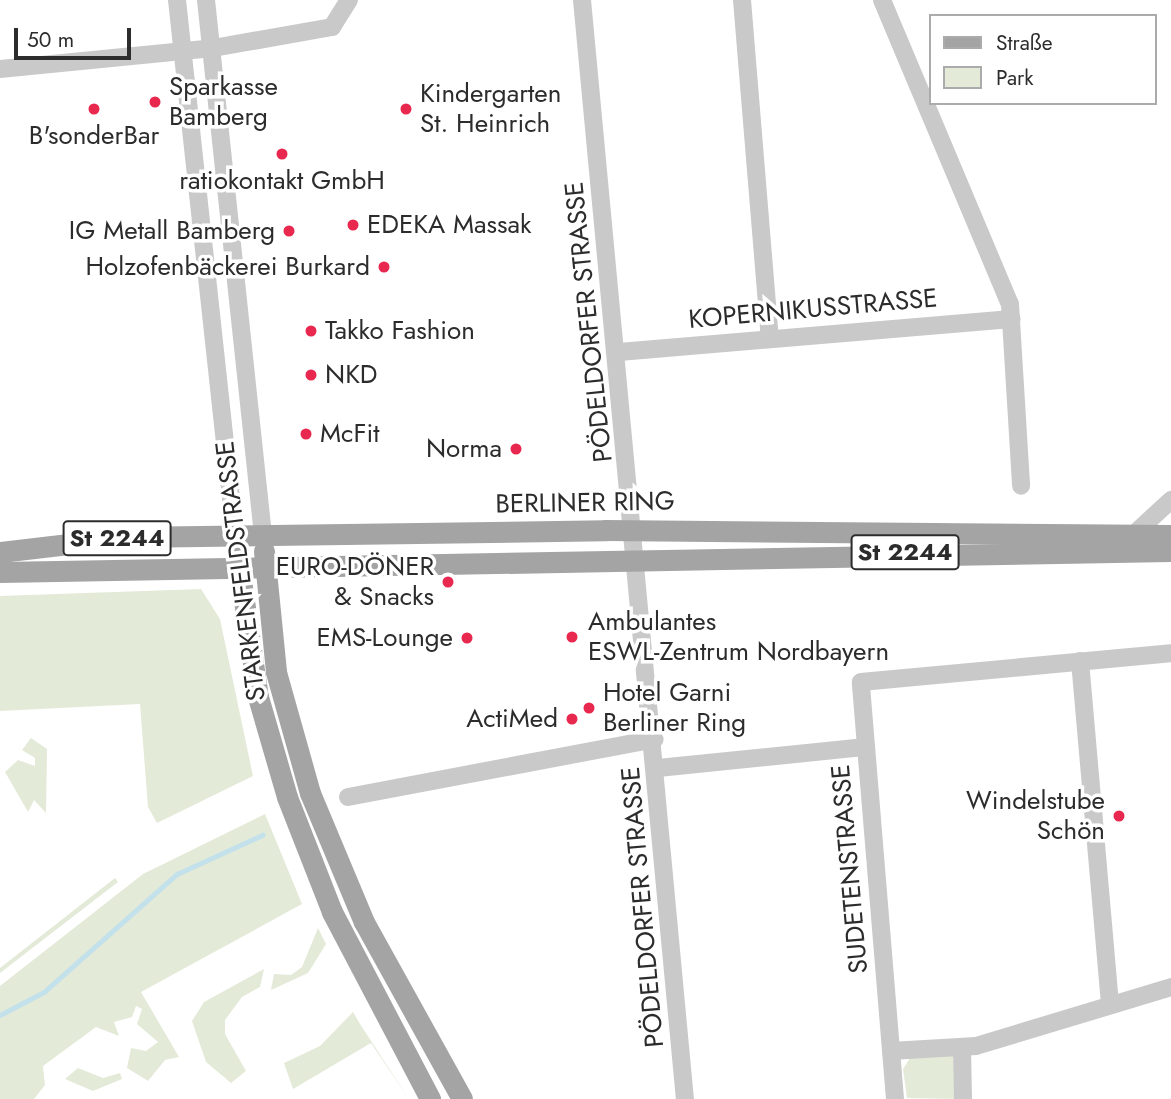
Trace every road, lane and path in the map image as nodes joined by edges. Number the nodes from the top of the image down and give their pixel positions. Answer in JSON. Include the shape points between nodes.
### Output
{"nodes":[{"id":1,"x":177,"y":0,"type":"edge"},
{"id":2,"x":206,"y":0,"type":"edge"},
{"id":3,"x":349,"y":0,"type":"edge"},
{"id":4,"x":582,"y":0,"type":"edge"},
{"id":5,"x":742,"y":0,"type":"edge"},
{"id":6,"x":882,"y":0,"type":"edge"},
{"id":7,"x":213,"y":48,"type":"junction"},
{"id":8,"x":186,"y":50,"type":"junction"},
{"id":9,"x":0,"y":69,"type":"edge"},
{"id":10,"x":1012,"y":319,"type":"junction"},
{"id":11,"x":771,"y":339,"type":"junction"},
{"id":12,"x":619,"y":352,"type":"junction"},
{"id":13,"x":1021,"y":486,"type":"dead end"},
{"id":14,"x":1171,"y":500,"type":"edge"},
{"id":15,"x":636,"y":530,"type":"junction"},
{"id":16,"x":1133,"y":535,"type":"junction"},
{"id":17,"x":1171,"y":535,"type":"edge"},
{"id":18,"x":235,"y":536,"type":"junction"},
{"id":19,"x":263,"y":536,"type":"junction"},
{"id":20,"x":1171,"y":551,"type":"edge"},
{"id":21,"x":0,"y":552,"type":"edge"},
{"id":22,"x":639,"y":557,"type":"junction"},
{"id":23,"x":238,"y":564,"type":"junction"},
{"id":24,"x":265,"y":564,"type":"junction"},
{"id":25,"x":0,"y":572,"type":"edge"},
{"id":26,"x":1171,"y":653,"type":"edge"},
{"id":27,"x":1080,"y":661,"type":"junction"},
{"id":28,"x":656,"y":739,"type":"junction"},
{"id":29,"x":866,"y":747,"type":"junction"},
{"id":30,"x":658,"y":768,"type":"junction"},
{"id":31,"x":348,"y":797,"type":"dead end"},
{"id":32,"x":1171,"y":987,"type":"edge"},
{"id":33,"x":1110,"y":1003,"type":"junction"},
{"id":34,"x":961,"y":1047,"type":"junction"},
{"id":35,"x":891,"y":1051,"type":"junction"},
{"id":36,"x":430,"y":1099,"type":"edge"},
{"id":37,"x":461,"y":1099,"type":"edge"},
{"id":38,"x":685,"y":1099,"type":"edge"},
{"id":39,"x":895,"y":1099,"type":"edge"},
{"id":40,"x":963,"y":1099,"type":"edge"}],
"edges":[{"from":1,"to":8,"type":"street","name":"STARKENFELDSTRASSE"},
{"from":2,"to":7,"type":"street","name":"STARKENFELDSTRASSE"},
{"from":3,"to":7,"type":"street","via":[[332,27]]},
{"from":4,"to":12,"type":"street","name":"PÖDELDORFER STRASSE"},
{"from":5,"to":11,"type":"street"},
{"from":6,"to":10,"type":"street","via":[[1004,286]]},
{"from":7,"to":8,"type":"street"},
{"from":7,"to":19,"type":"street","name":"STARKENFELDSTRASSE"},
{"from":8,"to":9,"type":"street"},
{"from":8,"to":18,"type":"street","name":"STARKENFELDSTRASSE"},
{"from":10,"to":11,"type":"street","name":"KOPERNIKUSSTRASSE"},
{"from":10,"to":13,"type":"street"},
{"from":11,"to":12,"type":"street","name":"KOPERNIKUSSTRASSE"},
{"from":12,"to":15,"type":"street","name":"PÖDELDORFER STRASSE"},
{"from":14,"to":16,"type":"street"},
{"from":15,"to":16,"type":"main road","name":"BERLINER RING","number":"St 2244"},
{"from":15,"to":19,"type":"main road","name":"BERLINER RING","number":"St 2244"},
{"from":15,"to":22,"type":"street","name":"PÖDELDORFER STRASSE"},
{"from":16,"to":17,"type":"main road","name":"BERLINER RING","number":"St 2244"},
{"from":18,"to":19,"type":"main road","name":"BERLINER RING","number":"St 2244"},
{"from":18,"to":21,"type":"main road","name":"BERLINER RING","number":"St 2244","via":[[128,537]]},
{"from":18,"to":23,"type":"main road","name":"STARKENFELDSTRASSE"},
{"from":19,"to":24,"type":"main road","name":"STARKENFELDSTRASSE"},
{"from":20,"to":22,"type":"main road","name":"BERLINER RING","number":"St 2244"},
{"from":22,"to":24,"type":"main road","name":"BERLINER RING","number":"St 2244"},
{"from":22,"to":28,"type":"street","name":"PÖDELDORFER STRASSE"},
{"from":23,"to":24,"type":"main road","name":"BERLINER RING","number":"St 2244"},
{"from":23,"to":25,"type":"main road","name":"BERLINER RING","number":"St 2244"},
{"from":23,"to":36,"type":"main road","name":"STARKENFELDSTRASSE","via":[[258,697],[287,797],[332,912]]},
{"from":24,"to":37,"type":"main road","name":"STARKENFELDSTRASSE","via":[[276,672],[310,793],[364,922]]},
{"from":26,"to":27,"type":"street"},
{"from":27,"to":29,"type":"street","name":"SUDETENSTRASSE","via":[[861,682]]},
{"from":27,"to":33,"type":"street"},
{"from":28,"to":30,"type":"street","name":"PÖDELDORFER STRASSE"},
{"from":28,"to":31,"type":"street"},
{"from":29,"to":30,"type":"street"},
{"from":29,"to":35,"type":"street","name":"SUDETENSTRASSE"},
{"from":30,"to":38,"type":"street","name":"PÖDELDORFER STRASSE"},
{"from":32,"to":33,"type":"street"},
{"from":33,"to":34,"type":"street"},
{"from":34,"to":35,"type":"street"},
{"from":34,"to":40,"type":"street"},
{"from":35,"to":39,"type":"street","name":"SUDETENSTRASSE"}]}
